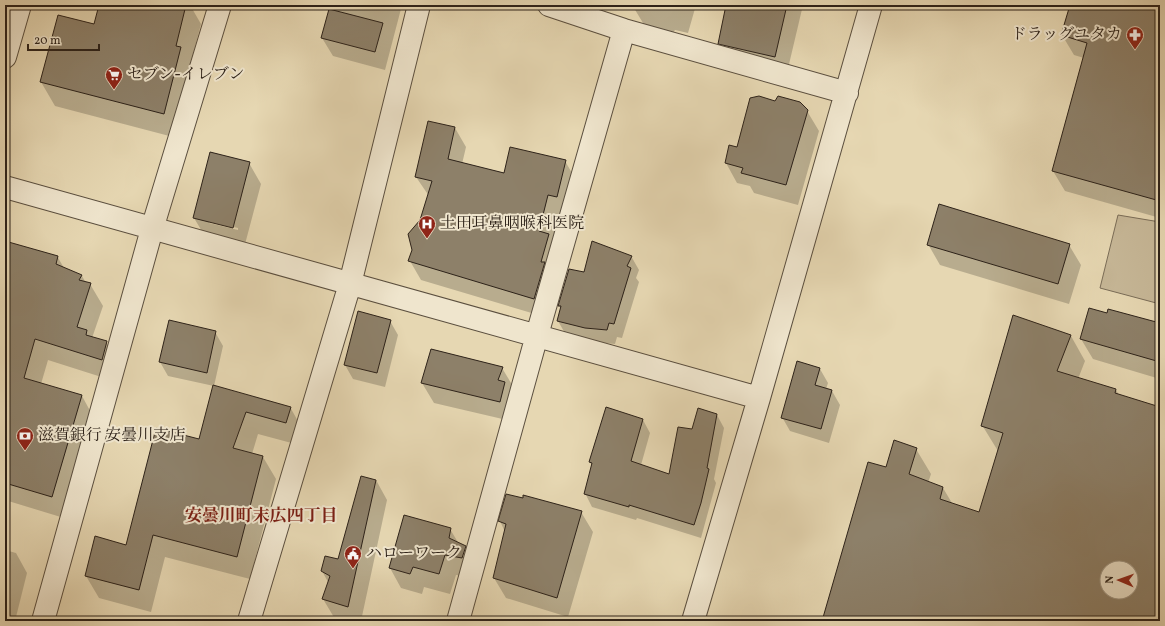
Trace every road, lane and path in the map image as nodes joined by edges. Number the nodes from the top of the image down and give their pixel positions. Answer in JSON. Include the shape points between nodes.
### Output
{"nodes":[{"id":1,"x":20,"y":5,"type":"edge"},
{"id":2,"x":220,"y":5,"type":"edge"},
{"id":3,"x":419,"y":5,"type":"edge"},
{"id":4,"x":549,"y":5,"type":"edge"},
{"id":5,"x":871,"y":5,"type":"edge"},
{"id":6,"x":624,"y":30,"type":"junction"},
{"id":7,"x":5,"y":57,"type":"edge"},
{"id":8,"x":847,"y":93,"type":"junction"},
{"id":9,"x":5,"y":186,"type":"edge"},
{"id":10,"x":152,"y":229,"type":"junction"},
{"id":11,"x":350,"y":284,"type":"junction"},
{"id":12,"x":537,"y":334,"type":"junction"},
{"id":13,"x":759,"y":398,"type":"junction"},
{"id":14,"x":43,"y":621,"type":"edge"},
{"id":15,"x":249,"y":621,"type":"edge"},
{"id":16,"x":458,"y":621,"type":"edge"},
{"id":17,"x":693,"y":621,"type":"edge"}],
"edges":[{"from":1,"to":7,"type":"street"},
{"from":2,"to":10,"type":"street"},
{"from":3,"to":11,"type":"street"},
{"from":4,"to":6,"type":"street"},
{"from":5,"to":8,"type":"street"},
{"from":6,"to":8,"type":"street"},
{"from":6,"to":12,"type":"street"},
{"from":8,"to":13,"type":"street"},
{"from":9,"to":10,"type":"street"},
{"from":10,"to":11,"type":"street"},
{"from":10,"to":14,"type":"street"},
{"from":11,"to":12,"type":"street"},
{"from":11,"to":15,"type":"street"},
{"from":12,"to":13,"type":"street"},
{"from":12,"to":16,"type":"street"},
{"from":13,"to":17,"type":"street"}]}
